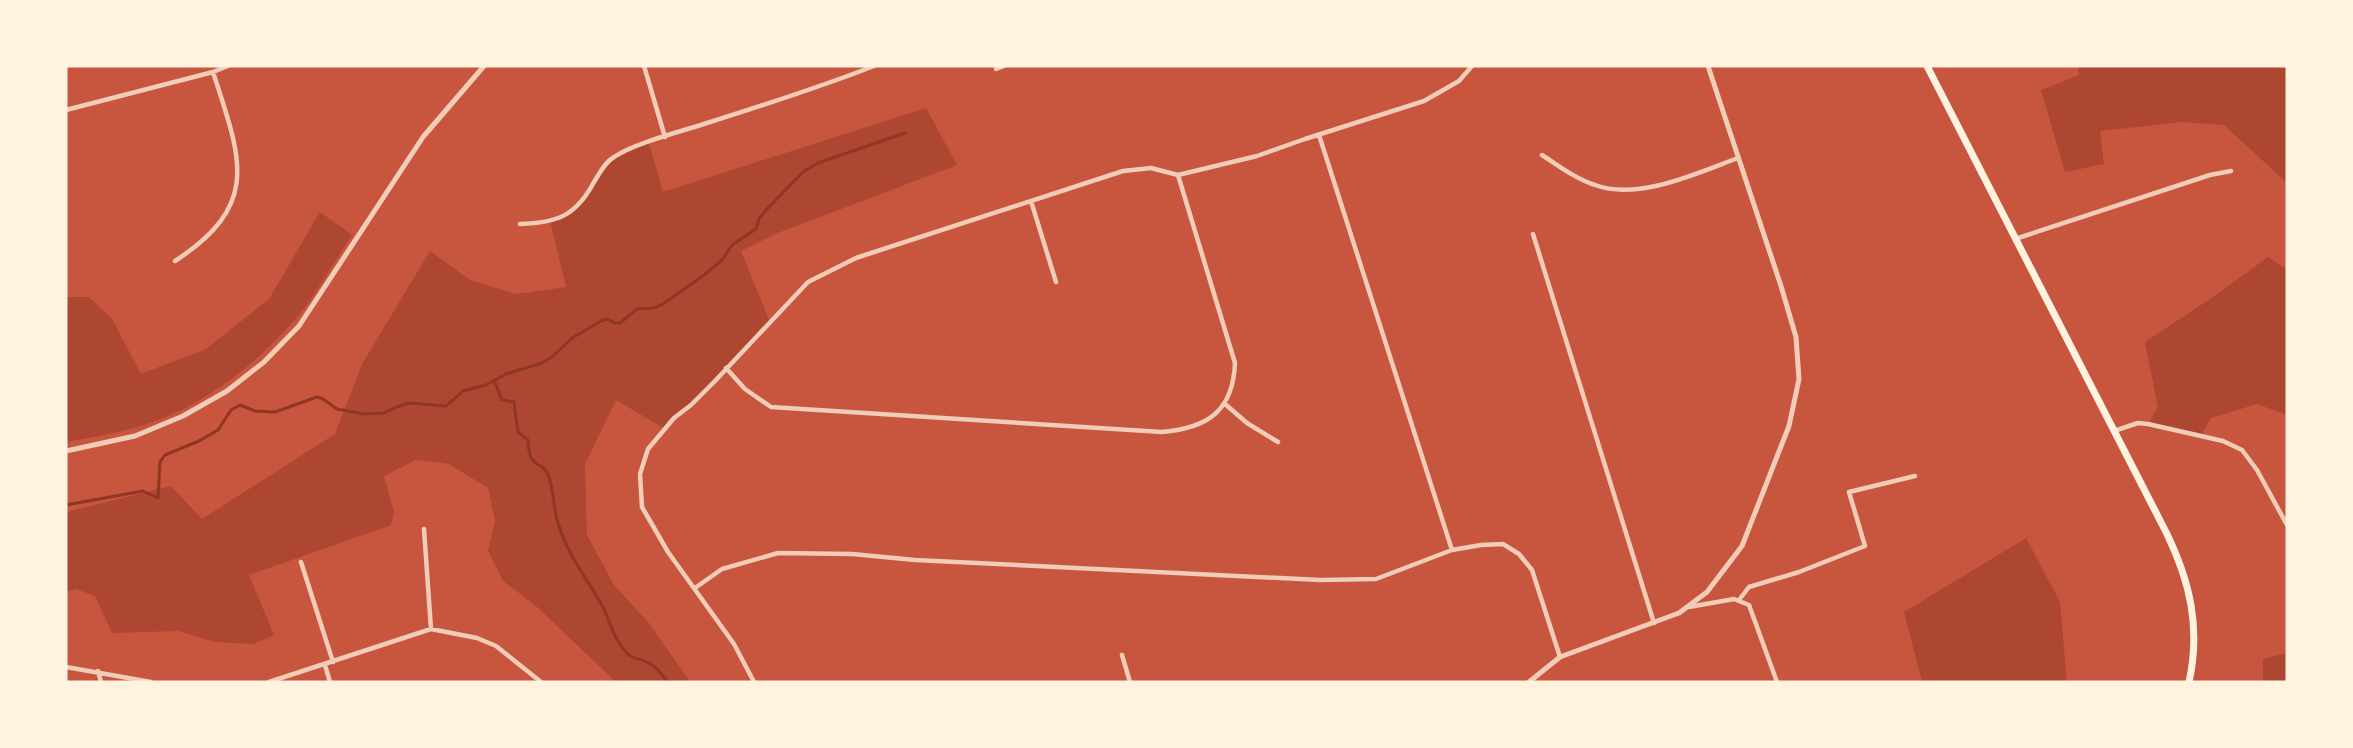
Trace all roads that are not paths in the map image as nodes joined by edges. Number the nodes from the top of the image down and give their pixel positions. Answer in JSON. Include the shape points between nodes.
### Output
{"nodes":[{"id":1,"x":228,"y":66,"type":"edge"},
{"id":2,"x":484,"y":66,"type":"edge"},
{"id":3,"x":644,"y":66,"type":"edge"},
{"id":4,"x":873,"y":66,"type":"edge"},
{"id":5,"x":1004,"y":66,"type":"edge"},
{"id":6,"x":1472,"y":66,"type":"edge"},
{"id":7,"x":1708,"y":66,"type":"edge"},
{"id":8,"x":1927,"y":66,"type":"edge"},
{"id":9,"x":996,"y":69,"type":"dead end"},
{"id":10,"x":213,"y":72,"type":"junction"},
{"id":11,"x":66,"y":110,"type":"edge"},
{"id":12,"x":1320,"y":135,"type":"junction"},
{"id":13,"x":665,"y":137,"type":"junction"},
{"id":14,"x":1542,"y":155,"type":"dead end"},
{"id":15,"x":1738,"y":158,"type":"junction"},
{"id":16,"x":2231,"y":171,"type":"dead end"},
{"id":17,"x":1179,"y":175,"type":"junction"},
{"id":18,"x":1031,"y":201,"type":"junction"},
{"id":19,"x":520,"y":224,"type":"dead end"},
{"id":20,"x":1533,"y":234,"type":"dead end"},
{"id":21,"x":2015,"y":239,"type":"junction"},
{"id":22,"x":175,"y":261,"type":"dead end"},
{"id":23,"x":1056,"y":282,"type":"dead end"},
{"id":24,"x":726,"y":368,"type":"junction"},
{"id":25,"x":1225,"y":404,"type":"junction"},
{"id":26,"x":2114,"y":431,"type":"junction"},
{"id":27,"x":1278,"y":442,"type":"dead end"},
{"id":28,"x":66,"y":451,"type":"edge"},
{"id":29,"x":1915,"y":476,"type":"dead end"},
{"id":30,"x":2287,"y":525,"type":"edge"},
{"id":31,"x":424,"y":529,"type":"dead end"},
{"id":32,"x":1452,"y":550,"type":"junction"},
{"id":33,"x":301,"y":562,"type":"dead end"},
{"id":34,"x":695,"y":588,"type":"junction"},
{"id":35,"x":1739,"y":600,"type":"junction"},
{"id":36,"x":1689,"y":607,"type":"junction"},
{"id":37,"x":1654,"y":622,"type":"junction"},
{"id":38,"x":431,"y":629,"type":"junction"},
{"id":39,"x":1122,"y":655,"type":"dead end"},
{"id":40,"x":1560,"y":657,"type":"junction"},
{"id":41,"x":333,"y":662,"type":"junction"},
{"id":42,"x":325,"y":665,"type":"junction"},
{"id":43,"x":66,"y":667,"type":"edge"},
{"id":44,"x":98,"y":671,"type":"junction"},
{"id":45,"x":101,"y":682,"type":"edge"},
{"id":46,"x":151,"y":682,"type":"edge"},
{"id":47,"x":268,"y":682,"type":"edge"},
{"id":48,"x":330,"y":682,"type":"edge"},
{"id":49,"x":541,"y":682,"type":"edge"},
{"id":50,"x":753,"y":682,"type":"edge"},
{"id":51,"x":1130,"y":682,"type":"edge"},
{"id":52,"x":1529,"y":682,"type":"edge"},
{"id":53,"x":1777,"y":682,"type":"edge"},
{"id":54,"x":2189,"y":682,"type":"edge"}],
"edges":[{"from":1,"to":10,"type":"street"},
{"from":2,"to":28,"type":"street","via":[[423,137],[299,326],[264,362],[227,391],[183,417],[135,436]]},
{"from":3,"to":13,"type":"street"},
{"from":4,"to":13,"type":"street"},
{"from":5,"to":9,"type":"street"},
{"from":6,"to":12,"type":"street","via":[[1459,81],[1424,101]]},
{"from":7,"to":15,"type":"street"},
{"from":8,"to":21,"type":"main road"},
{"from":10,"to":11,"type":"street"},
{"from":10,"to":22,"type":"street","via":[[235,141],[236,189],[222,222],[197,247]]},
{"from":12,"to":17,"type":"street","via":[[1257,156]]},
{"from":12,"to":32,"type":"street"},
{"from":13,"to":19,"type":"street","via":[[606,163],[569,214],[550,221]]},
{"from":14,"to":15,"type":"street","via":[[1584,182],[1617,190],[1654,186]]},
{"from":15,"to":36,"type":"street","via":[[1792,324],[1799,379],[1789,426],[1742,546],[1715,584]]},
{"from":16,"to":21,"type":"street"},
{"from":17,"to":18,"type":"street","via":[[1151,168],[1123,171]]},
{"from":17,"to":25,"type":"street","via":[[1235,363],[1234,384]]},
{"from":18,"to":23,"type":"street"},
{"from":18,"to":24,"type":"street","via":[[856,258],[808,282]]},
{"from":20,"to":37,"type":"street"},
{"from":21,"to":26,"type":"main road"},
{"from":24,"to":25,"type":"street","via":[[745,389],[771,407],[1162,432],[1199,424]]},
{"from":24,"to":34,"type":"street","via":[[648,448],[640,474],[642,507]]},
{"from":25,"to":27,"type":"street"},
{"from":26,"to":30,"type":"street","via":[[2148,424],[2233,444],[2249,458]]},
{"from":26,"to":54,"type":"main road","via":[[2186,578],[2195,625]]},
{"from":29,"to":35,"type":"street","via":[[1849,492],[1865,546],[1749,587]]},
{"from":31,"to":38,"type":"street"},
{"from":32,"to":34,"type":"street","via":[[1376,579],[1320,580],[778,553],[722,569]]},
{"from":32,"to":40,"type":"street","via":[[1503,544],[1519,554],[1532,570]]},
{"from":33,"to":41,"type":"street"},
{"from":34,"to":50,"type":"street","via":[[734,644]]},
{"from":35,"to":36,"type":"street"},
{"from":35,"to":53,"type":"street","via":[[1752,609]]},
{"from":36,"to":37,"type":"street"},
{"from":37,"to":40,"type":"street"},
{"from":38,"to":41,"type":"street"},
{"from":38,"to":49,"type":"street","via":[[496,646]]},
{"from":39,"to":51,"type":"street"},
{"from":40,"to":52,"type":"street"},
{"from":41,"to":42,"type":"street"},
{"from":42,"to":47,"type":"street"},
{"from":42,"to":48,"type":"street"},
{"from":43,"to":44,"type":"street"},
{"from":44,"to":45,"type":"street"},
{"from":44,"to":46,"type":"street"}]}
